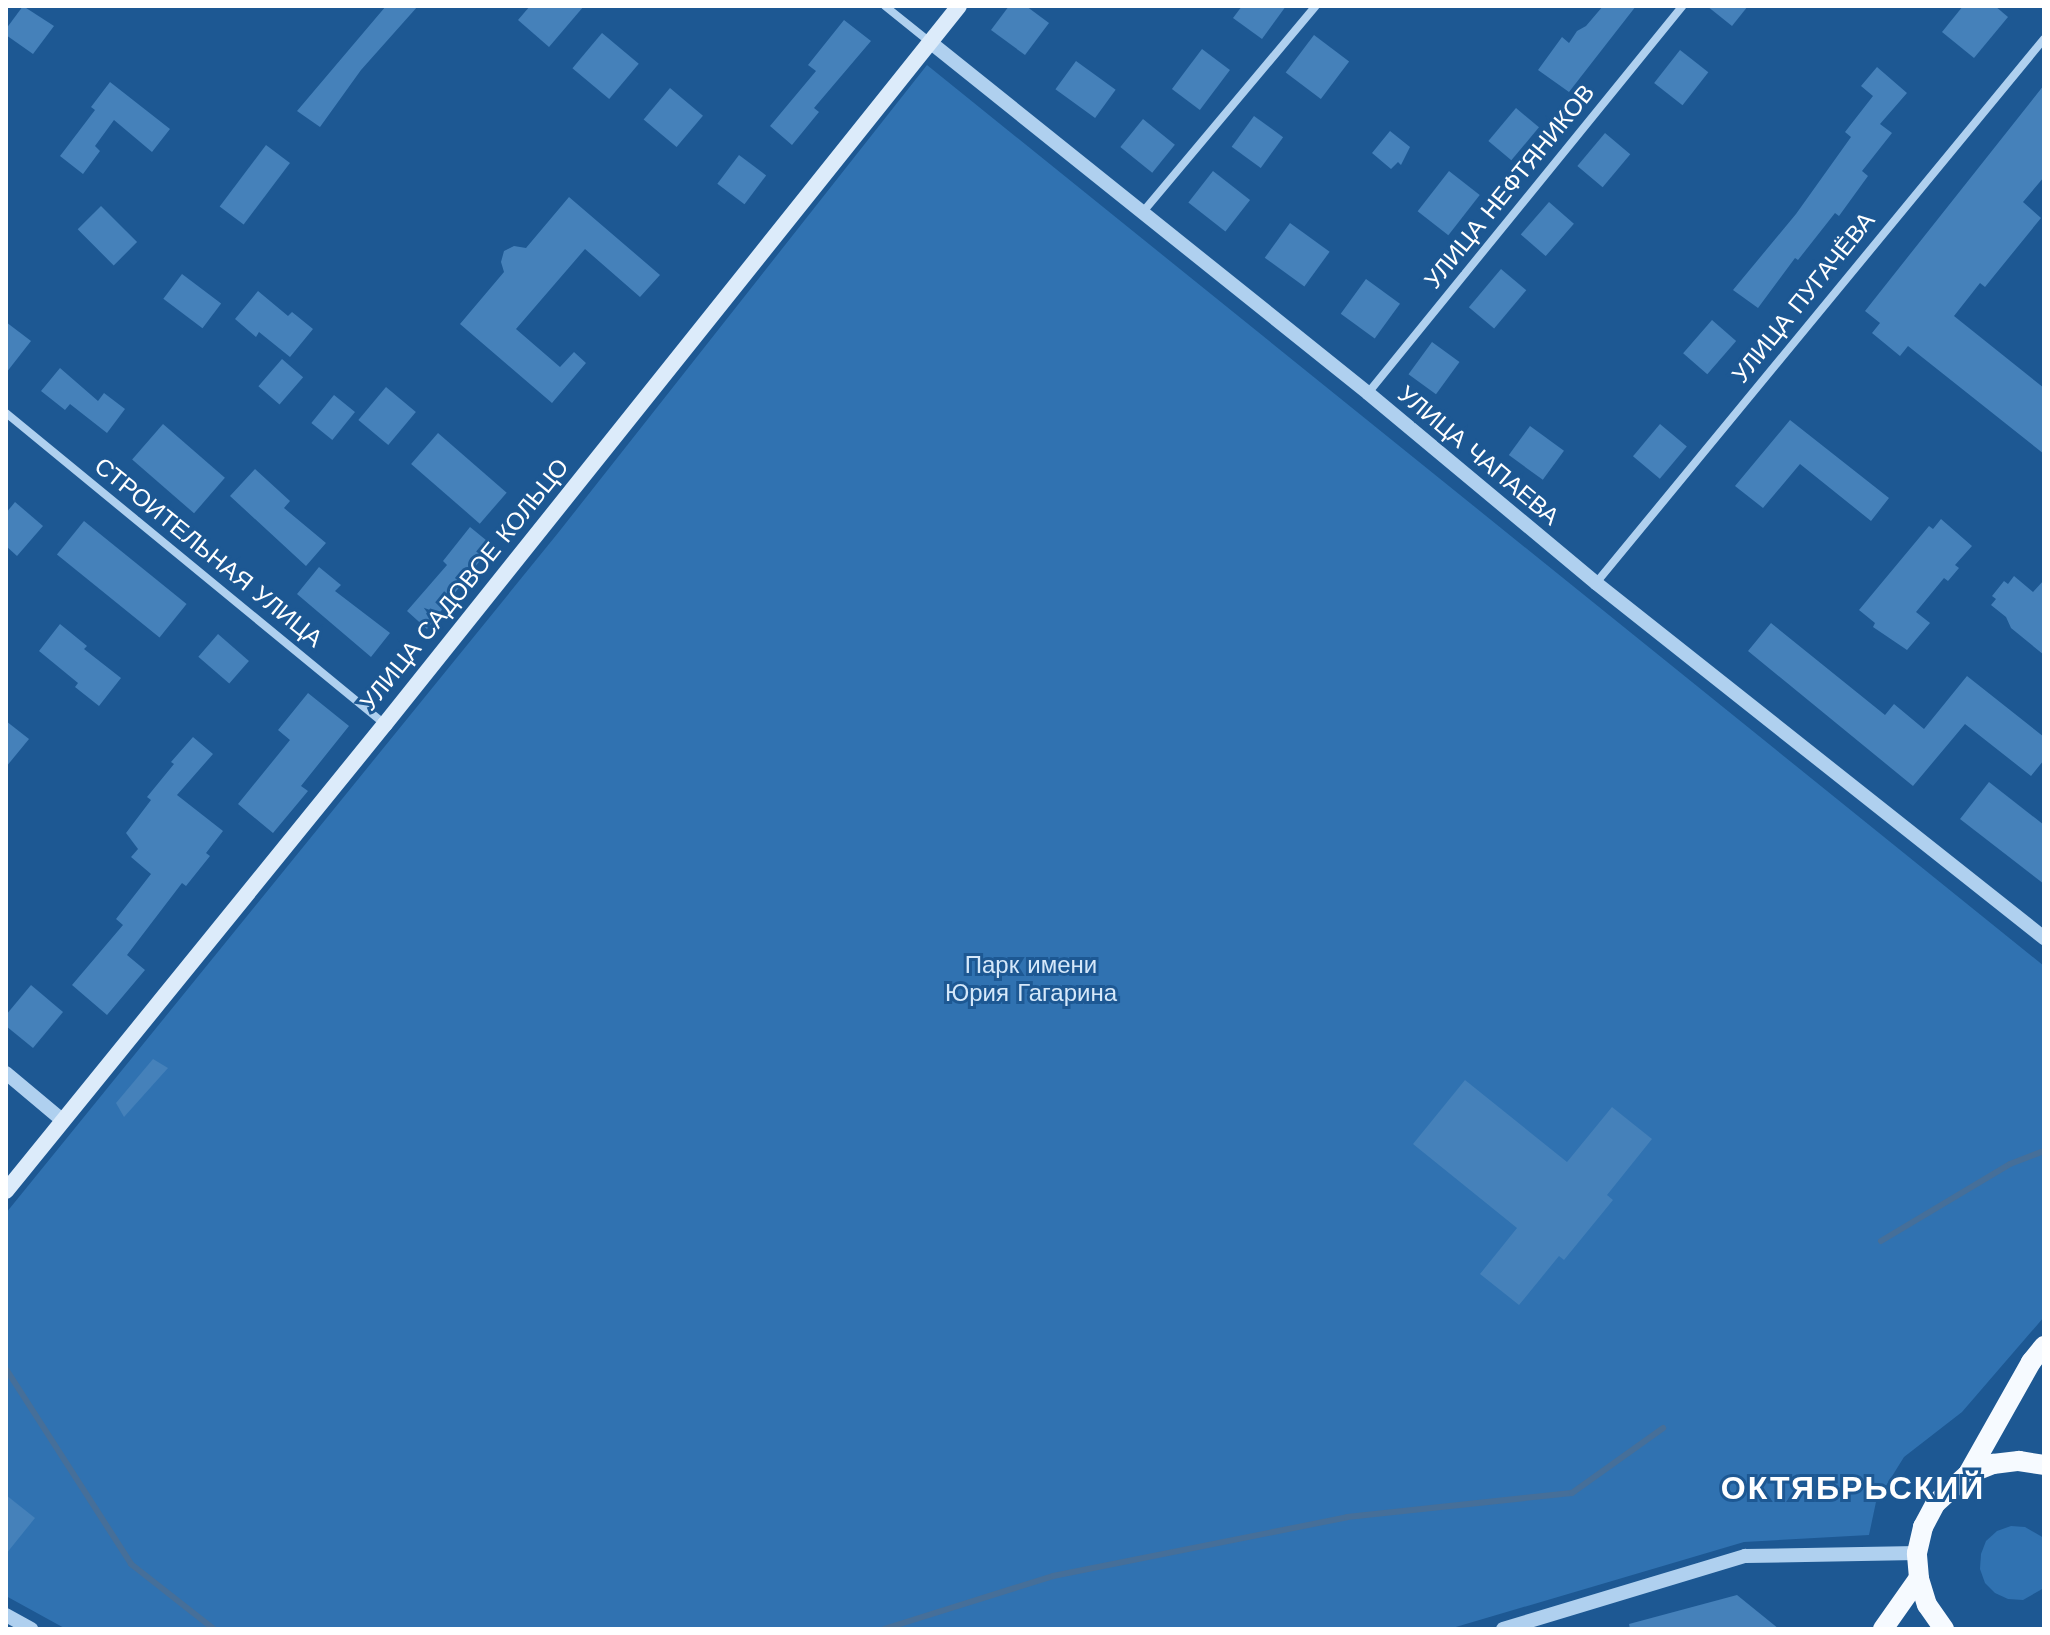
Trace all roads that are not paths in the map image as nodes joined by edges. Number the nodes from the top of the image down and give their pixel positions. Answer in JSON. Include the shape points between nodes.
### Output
{"nodes":[{"id":1,"x":885,"y":6,"type":"edge"},
{"id":2,"x":959,"y":6,"type":"edge"},
{"id":3,"x":1316,"y":6,"type":"edge"},
{"id":4,"x":1683,"y":6,"type":"edge"},
{"id":5,"x":2044,"y":39,"type":"edge"},
{"id":6,"x":930,"y":42,"type":"junction"},
{"id":7,"x":1142,"y":213,"type":"junction"},
{"id":8,"x":1368,"y":393,"type":"junction"},
{"id":9,"x":6,"y":413,"type":"edge"},
{"id":10,"x":1596,"y":583,"type":"junction"},
{"id":11,"x":385,"y":724,"type":"junction"},
{"id":12,"x":2044,"y":938,"type":"edge"},
{"id":13,"x":6,"y":1073,"type":"edge"},
{"id":14,"x":62,"y":1120,"type":"junction"},
{"id":15,"x":6,"y":1191,"type":"edge"},
{"id":16,"x":2044,"y":1346,"type":"edge"},
{"id":17,"x":2044,"y":1465,"type":"edge"},
{"id":18,"x":1968,"y":1474,"type":"junction"},
{"id":19,"x":1917,"y":1553,"type":"junction"},
{"id":20,"x":1919,"y":1578,"type":"junction"},
{"id":21,"x":6,"y":1616,"type":"edge"},
{"id":22,"x":31,"y":1629,"type":"edge"},
{"id":23,"x":1503,"y":1629,"type":"edge"},
{"id":24,"x":1883,"y":1629,"type":"edge"},
{"id":25,"x":1944,"y":1629,"type":"edge"}],
"edges":[{"from":1,"to":6,"type":"street","name":"УЛИЦА ЧАПАЕВА"},
{"from":2,"to":6,"type":"main road","name":"УЛИЦА САДОВОЕ КОЛЬЦО"},
{"from":3,"to":7,"type":"street"},
{"from":4,"to":8,"type":"street","name":"УЛИЦА НЕФТЯНИКОВ"},
{"from":5,"to":10,"type":"street","name":"УЛИЦА ПУГАЧЁВА"},
{"from":6,"to":7,"type":"street","name":"УЛИЦА ЧАПАЕВА"},
{"from":6,"to":11,"type":"main road","name":"УЛИЦА САДОВОЕ КОЛЬЦО"},
{"from":7,"to":8,"type":"street","name":"УЛИЦА ЧАПАЕВА"},
{"from":8,"to":10,"type":"street","name":"УЛИЦА ЧАПАЕВА"},
{"from":9,"to":11,"type":"street","name":"СТРОИТЕЛЬНАЯ УЛИЦА"},
{"from":10,"to":12,"type":"street","name":"УЛИЦА ЧАПАЕВА"},
{"from":11,"to":14,"type":"main road","name":"УЛИЦА САДОВОЕ КОЛЬЦО"},
{"from":13,"to":14,"type":"street"},
{"from":14,"to":15,"type":"main road","name":"УЛИЦА САДОВОЕ КОЛЬЦО"},
{"from":16,"to":18,"type":"main road"},
{"from":17,"to":18,"type":"main road","via":[[1993,1464]]},
{"from":18,"to":19,"type":"main road","via":[[1936,1503]]},
{"from":19,"to":20,"type":"main road"},
{"from":19,"to":23,"type":"street","via":[[1745,1556]]},
{"from":20,"to":24,"type":"main road"},
{"from":20,"to":25,"type":"main road","via":[[1927,1605]]},
{"from":21,"to":22,"type":"street"}]}
